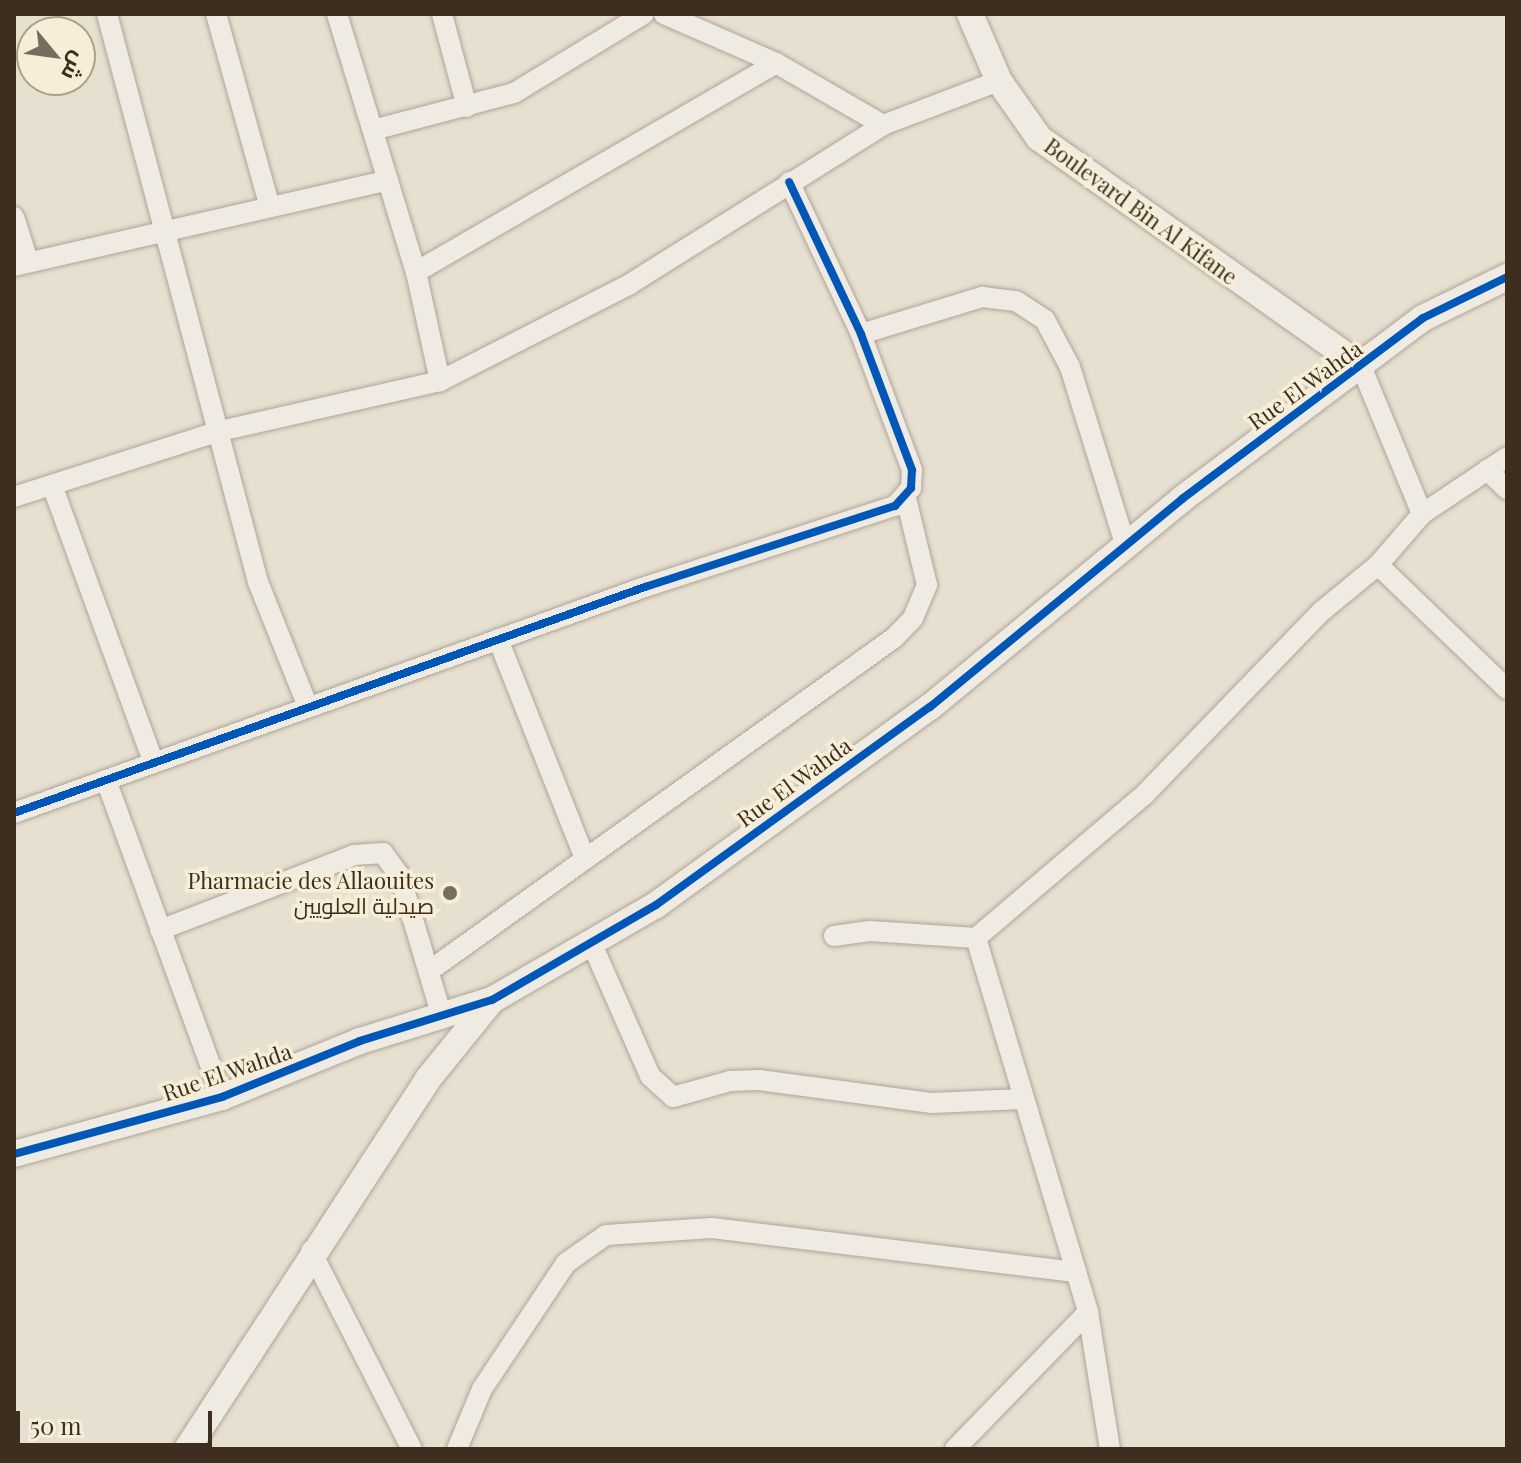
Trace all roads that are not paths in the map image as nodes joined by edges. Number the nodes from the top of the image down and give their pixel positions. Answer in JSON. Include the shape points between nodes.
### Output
{"nodes":[{"id":1,"x":107,"y":14,"type":"edge"},
{"id":2,"x":216,"y":14,"type":"edge"},
{"id":3,"x":337,"y":14,"type":"edge"},
{"id":4,"x":442,"y":14,"type":"edge"},
{"id":5,"x":644,"y":14,"type":"edge"},
{"id":6,"x":664,"y":14,"type":"edge"},
{"id":7,"x":970,"y":14,"type":"edge"},
{"id":8,"x":776,"y":63,"type":"junction"},
{"id":9,"x":999,"y":81,"type":"junction"},
{"id":10,"x":467,"y":107,"type":"junction"},
{"id":11,"x":883,"y":125,"type":"junction"},
{"id":12,"x":373,"y":130,"type":"junction"},
{"id":13,"x":388,"y":180,"type":"junction"},
{"id":14,"x":789,"y":182,"type":"junction"},
{"id":15,"x":270,"y":207,"type":"junction"},
{"id":16,"x":14,"y":217,"type":"edge"},
{"id":17,"x":168,"y":230,"type":"junction"},
{"id":18,"x":21,"y":263,"type":"edge"},
{"id":19,"x":416,"y":272,"type":"junction"},
{"id":20,"x":1507,"y":277,"type":"edge"},
{"id":21,"x":861,"y":334,"type":"junction"},
{"id":22,"x":1361,"y":366,"type":"junction"},
{"id":23,"x":440,"y":381,"type":"junction"},
{"id":24,"x":220,"y":431,"type":"junction"},
{"id":25,"x":1507,"y":457,"type":"edge"},
{"id":26,"x":1487,"y":470,"type":"junction"},
{"id":27,"x":52,"y":485,"type":"junction"},
{"id":28,"x":1507,"y":489,"type":"edge"},
{"id":29,"x":14,"y":497,"type":"edge"},
{"id":30,"x":906,"y":498,"type":"junction"},
{"id":31,"x":1422,"y":514,"type":"junction"},
{"id":32,"x":1126,"y":547,"type":"junction"},
{"id":33,"x":1378,"y":565,"type":"junction"},
{"id":34,"x":498,"y":639,"type":"junction"},
{"id":35,"x":1507,"y":689,"type":"edge"},
{"id":36,"x":308,"y":707,"type":"junction"},
{"id":37,"x":154,"y":763,"type":"junction"},
{"id":38,"x":106,"y":780,"type":"junction"},
{"id":39,"x":14,"y":813,"type":"edge"},
{"id":40,"x":585,"y":859,"type":"junction"},
{"id":41,"x":160,"y":930,"type":"junction"},
{"id":42,"x":834,"y":936,"type":"dead end"},
{"id":43,"x":976,"y":938,"type":"junction"},
{"id":44,"x":591,"y":942,"type":"junction"},
{"id":45,"x":429,"y":971,"type":"junction"},
{"id":46,"x":492,"y":1000,"type":"junction"},
{"id":47,"x":442,"y":1017,"type":"junction"},
{"id":48,"x":222,"y":1097,"type":"junction"},
{"id":49,"x":1022,"y":1099,"type":"junction"},
{"id":50,"x":14,"y":1154,"type":"edge"},
{"id":51,"x":311,"y":1251,"type":"junction"},
{"id":52,"x":1075,"y":1272,"type":"junction"},
{"id":53,"x":1088,"y":1312,"type":"junction"},
{"id":54,"x":187,"y":1449,"type":"edge"},
{"id":55,"x":412,"y":1449,"type":"edge"},
{"id":56,"x":457,"y":1449,"type":"edge"},
{"id":57,"x":955,"y":1449,"type":"edge"},
{"id":58,"x":1110,"y":1449,"type":"edge"}],
"edges":[{"from":1,"to":17,"type":"street"},
{"from":2,"to":15,"type":"street"},
{"from":3,"to":12,"type":"street"},
{"from":4,"to":10,"type":"street"},
{"from":5,"to":10,"type":"street","via":[[514,93]]},
{"from":6,"to":8,"type":"street"},
{"from":7,"to":9,"type":"street","name":"Boulevard Bin Al Kifane"},
{"from":8,"to":11,"type":"street"},
{"from":8,"to":19,"type":"street"},
{"from":9,"to":11,"type":"street"},
{"from":9,"to":22,"type":"street","name":"Boulevard Bin Al Kifane","via":[[1039,138]]},
{"from":10,"to":12,"type":"street"},
{"from":11,"to":14,"type":"street"},
{"from":12,"to":13,"type":"street"},
{"from":13,"to":15,"type":"street"},
{"from":13,"to":19,"type":"street"},
{"from":14,"to":21,"type":"street"},
{"from":14,"to":23,"type":"street","via":[[630,284]]},
{"from":15,"to":17,"type":"street"},
{"from":16,"to":18,"type":"street"},
{"from":17,"to":18,"type":"street"},
{"from":17,"to":24,"type":"street"},
{"from":19,"to":23,"type":"street"},
{"from":20,"to":22,"type":"street","name":"Rue El Wahda","via":[[1423,318]]},
{"from":21,"to":30,"type":"street","via":[[912,470]]},
{"from":21,"to":32,"type":"street","via":[[982,297],[1016,301],[1045,320],[1075,381]]},
{"from":22,"to":31,"type":"street"},
{"from":22,"to":32,"type":"street","name":"Rue El Wahda"},
{"from":23,"to":24,"type":"street"},
{"from":24,"to":27,"type":"street"},
{"from":24,"to":36,"type":"street","via":[[258,582]]},
{"from":25,"to":26,"type":"street"},
{"from":26,"to":28,"type":"street"},
{"from":26,"to":31,"type":"street"},
{"from":27,"to":29,"type":"street"},
{"from":27,"to":37,"type":"street"},
{"from":30,"to":34,"type":"street","via":[[884,513],[704,567]]},
{"from":30,"to":40,"type":"street","via":[[927,585],[913,618],[894,638]]},
{"from":31,"to":33,"type":"street"},
{"from":32,"to":44,"type":"street","name":"Rue El Wahda","via":[[930,707],[656,905]]},
{"from":33,"to":35,"type":"street"},
{"from":33,"to":43,"type":"street","via":[[1322,611],[1145,794]]},
{"from":34,"to":36,"type":"street"},
{"from":34,"to":40,"type":"street"},
{"from":36,"to":37,"type":"street"},
{"from":37,"to":38,"type":"street"},
{"from":38,"to":39,"type":"street"},
{"from":38,"to":41,"type":"street"},
{"from":40,"to":45,"type":"street"},
{"from":41,"to":45,"type":"street","via":[[354,855],[383,853],[400,876]]},
{"from":41,"to":48,"type":"street"},
{"from":42,"to":43,"type":"street","via":[[870,931]]},
{"from":43,"to":49,"type":"street"},
{"from":44,"to":46,"type":"street","name":"Rue El Wahda"},
{"from":44,"to":49,"type":"street","via":[[650,1076],[673,1097],[730,1081],[774,1080],[932,1103]]},
{"from":45,"to":47,"type":"street"},
{"from":46,"to":47,"type":"street","name":"Rue El Wahda"},
{"from":46,"to":51,"type":"street","via":[[428,1079]]},
{"from":47,"to":48,"type":"street","name":"Rue El Wahda","via":[[360,1041]]},
{"from":48,"to":50,"type":"street","name":"Rue El Wahda"},
{"from":49,"to":52,"type":"street"},
{"from":51,"to":54,"type":"street"},
{"from":51,"to":55,"type":"street"},
{"from":52,"to":53,"type":"street"},
{"from":52,"to":56,"type":"street","via":[[712,1228],[606,1235],[566,1263],[476,1398]]},
{"from":53,"to":57,"type":"street"},
{"from":53,"to":58,"type":"street"}]}
